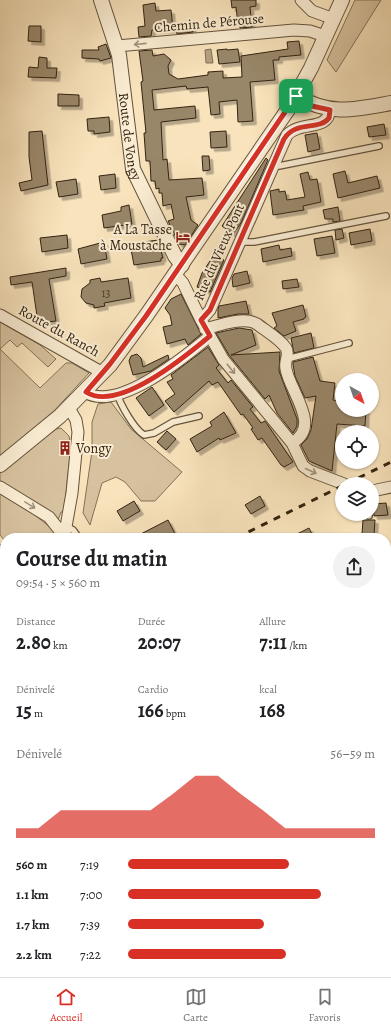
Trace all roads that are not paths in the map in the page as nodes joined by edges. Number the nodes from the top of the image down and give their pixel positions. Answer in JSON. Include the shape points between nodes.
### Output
{"nodes":[{"id":1,"x":101,"y":0,"type":"edge"},
{"id":2,"x":301,"y":0,"type":"edge"},
{"id":3,"x":342,"y":0,"type":"edge"},
{"id":4,"x":334,"y":19,"type":"junction"},
{"id":5,"x":326,"y":36,"type":"junction"},
{"id":6,"x":117,"y":46,"type":"junction"},
{"id":7,"x":296,"y":96,"type":"junction"},
{"id":8,"x":391,"y":103,"type":"edge"},
{"id":9,"x":330,"y":110,"type":"junction"},
{"id":10,"x":379,"y":146,"type":"dead end"},
{"id":11,"x":273,"y":165,"type":"junction"},
{"id":12,"x":386,"y":216,"type":"dead end"},
{"id":13,"x":240,"y":242,"type":"junction"},
{"id":14,"x":178,"y":269,"type":"junction"},
{"id":15,"x":0,"y":315,"type":"edge"},
{"id":16,"x":205,"y":328,"type":"junction"},
{"id":17,"x":349,"y":344,"type":"dead end"},
{"id":18,"x":287,"y":359,"type":"junction"},
{"id":19,"x":103,"y":373,"type":"junction"},
{"id":20,"x":86,"y":392,"type":"junction"},
{"id":21,"x":117,"y":393,"type":"junction"},
{"id":22,"x":69,"y":408,"type":"junction"},
{"id":23,"x":199,"y":416,"type":"dead end"},
{"id":24,"x":292,"y":443,"type":"junction"},
{"id":25,"x":0,"y":465,"type":"edge"},
{"id":26,"x":335,"y":480,"type":"edge"},
{"id":27,"x":391,"y":487,"type":"edge"},
{"id":28,"x":0,"y":488,"type":"edge"},
{"id":29,"x":379,"y":490,"type":"edge"},
{"id":30,"x":63,"y":532,"type":"edge"},
{"id":31,"x":75,"y":533,"type":"edge"}],
"edges":[{"from":1,"to":6,"type":"street","name":"Route de Vongy"},
{"from":2,"to":4,"type":"street","via":[[312,11]]},
{"from":3,"to":4,"type":"street"},
{"from":4,"to":5,"type":"street"},
{"from":5,"to":6,"type":"street","name":"Chemin de Pérouse","one_way":true,"via":[[294,30]]},
{"from":5,"to":7,"type":"street"},
{"from":6,"to":14,"type":"street","name":"Route de Vongy","via":[[134,170]]},
{"from":7,"to":9,"type":"street","via":[[312,106]]},
{"from":7,"to":14,"type":"street"},
{"from":8,"to":9,"type":"street"},
{"from":9,"to":11,"type":"street","name":"Rue du Vieux Pont","via":[[329,118],[323,123],[291,131],[284,139]]},
{"from":10,"to":11,"type":"lane","via":[[279,166]]},
{"from":11,"to":13,"type":"street","name":"Rue du Vieux Pont"},
{"from":12,"to":13,"type":"lane","via":[[254,242]]},
{"from":13,"to":16,"type":"street","name":"Rue du Vieux Pont","via":[[210,310]]},
{"from":14,"to":16,"type":"street"},
{"from":14,"to":19,"type":"street"},
{"from":15,"to":19,"type":"street","name":"Route du Ranch"},
{"from":16,"to":18,"type":"street","via":[[227,323],[255,322],[284,345]]},
{"from":16,"to":21,"type":"street","name":"Rue du Vieux Pont","via":[[177,363],[138,387]]},
{"from":16,"to":24,"type":"street","one_way":true,"via":[[228,366]]},
{"from":17,"to":18,"type":"lane"},
{"from":18,"to":24,"type":"street","via":[[285,367],[302,407],[305,426],[301,437]]},
{"from":19,"to":20,"type":"street"},
{"from":20,"to":21,"type":"street","name":"Rue du Vieux Pont","via":[[98,397]]},
{"from":20,"to":22,"type":"street"},
{"from":21,"to":23,"type":"lane","via":[[138,430],[144,435],[154,433],[173,422]]},
{"from":22,"to":25,"type":"street"},
{"from":22,"to":30,"type":"street","via":[[76,420],[78,432],[72,493]]},
{"from":24,"to":26,"type":"street","one_way":true,"via":[[300,463],[306,469]]},
{"from":27,"to":29,"type":"street"},
{"from":28,"to":30,"type":"street","one_way":true,"via":[[44,513]]},
{"from":30,"to":31,"type":"lane","via":[[73,530]]}]}
